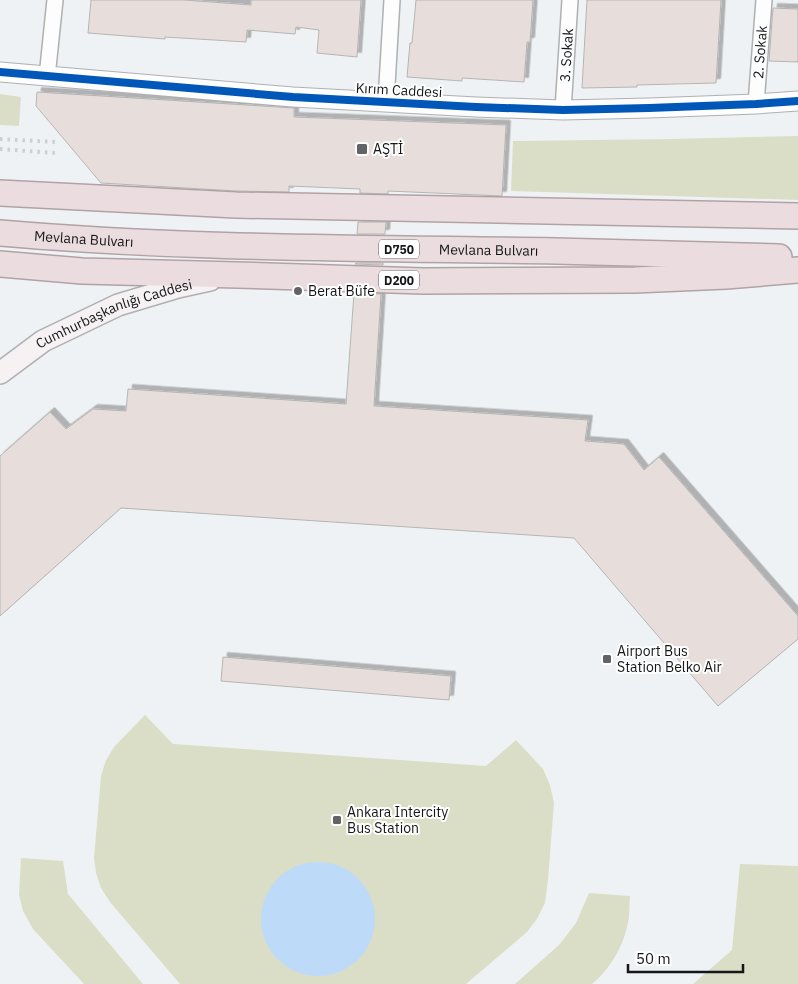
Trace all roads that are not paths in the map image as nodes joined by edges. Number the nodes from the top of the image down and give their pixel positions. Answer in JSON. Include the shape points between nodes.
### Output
{"nodes":[{"id":1,"x":55,"y":0,"type":"edge"},
{"id":2,"x":392,"y":0,"type":"edge"},
{"id":3,"x":570,"y":0,"type":"edge"},
{"id":4,"x":764,"y":0,"type":"edge"},
{"id":5,"x":0,"y":72,"type":"edge"},
{"id":6,"x":47,"y":77,"type":"junction"},
{"id":7,"x":798,"y":101,"type":"edge"},
{"id":8,"x":386,"y":102,"type":"junction"},
{"id":9,"x":756,"y":104,"type":"junction"},
{"id":10,"x":563,"y":110,"type":"junction"},
{"id":11,"x":0,"y":192,"type":"edge"},
{"id":12,"x":798,"y":216,"type":"edge"},
{"id":13,"x":0,"y":233,"type":"edge"},
{"id":14,"x":798,"y":258,"type":"edge"},
{"id":15,"x":0,"y":264,"type":"edge"},
{"id":16,"x":798,"y":270,"type":"edge"},
{"id":17,"x":237,"y":275,"type":"junction"},
{"id":18,"x":0,"y":373,"type":"edge"}],
"edges":[{"from":1,"to":6,"type":"street"},
{"from":2,"to":8,"type":"street"},
{"from":3,"to":10,"type":"street","name":"3. Sokak"},
{"from":4,"to":9,"type":"street","name":"2. Sokak"},
{"from":5,"to":6,"type":"street","name":"Kırım Caddesi"},
{"from":6,"to":8,"type":"street","name":"Kırım Caddesi"},
{"from":7,"to":9,"type":"street","name":"Kırım Caddesi"},
{"from":8,"to":10,"type":"street","name":"Kırım Caddesi"},
{"from":9,"to":10,"type":"street","name":"Kırım Caddesi"},
{"from":11,"to":12,"type":"highway","via":[[236,205]]},
{"from":13,"to":14,"type":"highway","name":"Mevlana Bulvarı","number":"D750","via":[[171,244]]},
{"from":15,"to":17,"type":"highway","number":"D200","via":[[82,272]]},
{"from":16,"to":17,"type":"highway","number":"D200","via":[[626,280],[423,281]]},
{"from":17,"to":18,"type":"main road","name":"Cumhurbaşkanlığı Caddesi","via":[[178,287],[118,306],[42,341]]}]}
